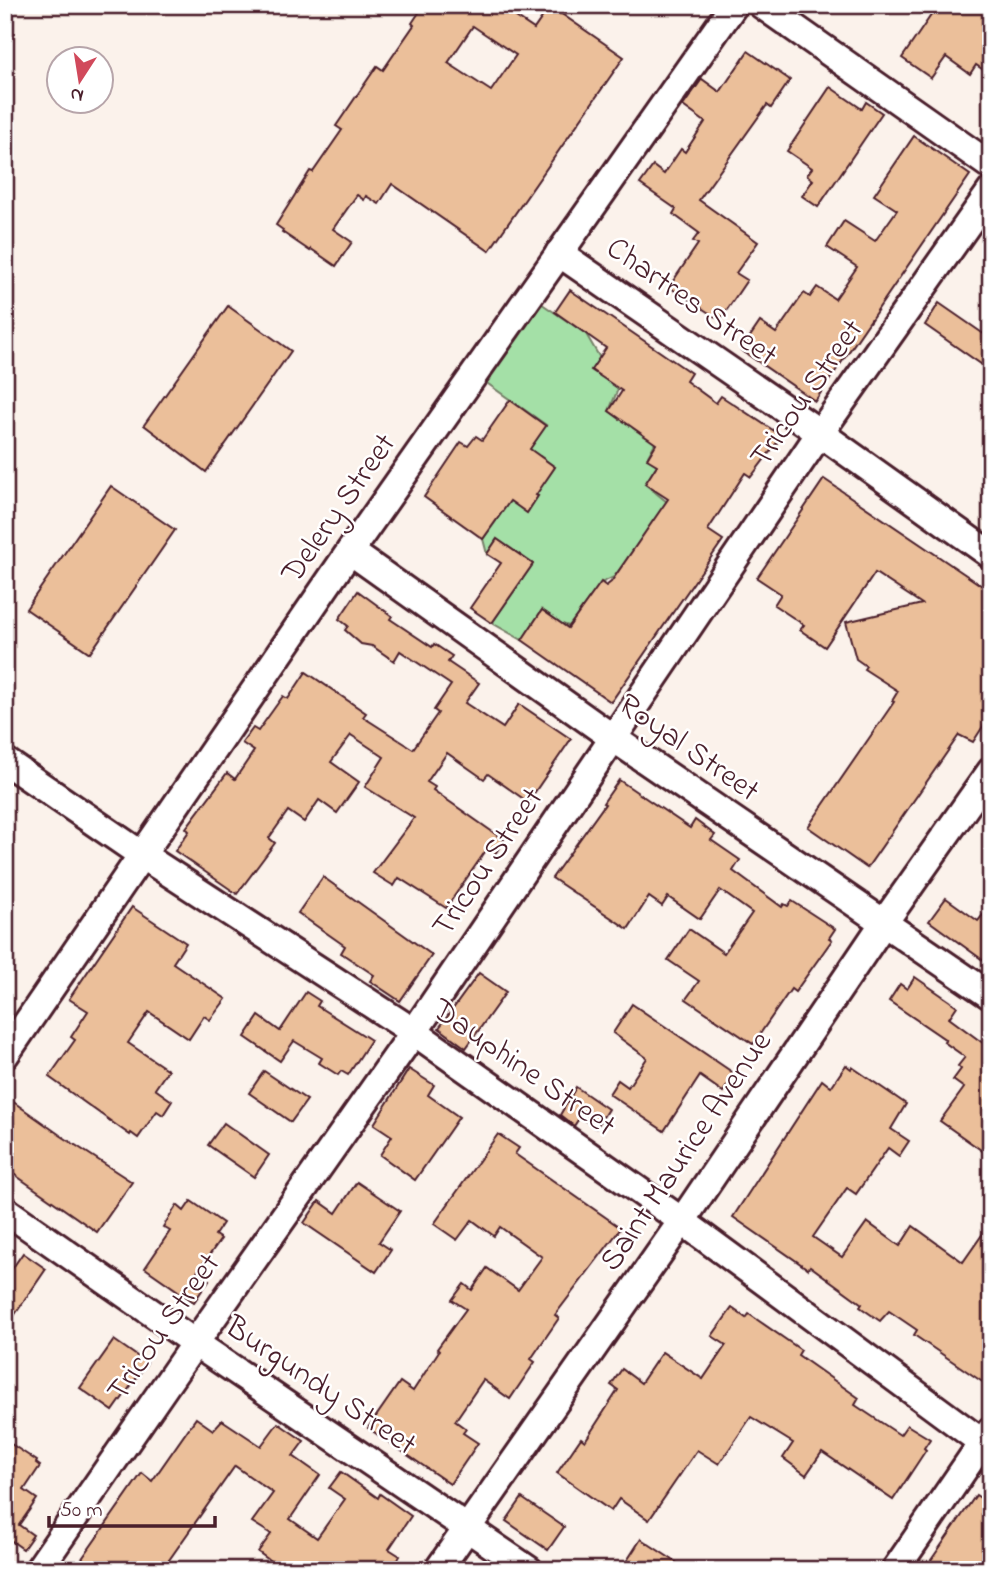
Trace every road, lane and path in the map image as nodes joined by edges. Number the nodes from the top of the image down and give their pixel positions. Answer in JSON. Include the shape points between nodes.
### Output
{"nodes":[{"id":1,"x":734,"y":5,"type":"edge"},
{"id":2,"x":762,"y":5,"type":"edge"},
{"id":3,"x":991,"y":166,"type":"edge"},
{"id":4,"x":991,"y":191,"type":"edge"},
{"id":5,"x":559,"y":253,"type":"junction"},
{"id":6,"x":820,"y":433,"type":"junction"},
{"id":7,"x":350,"y":551,"type":"junction"},
{"id":8,"x":991,"y":555,"type":"edge"},
{"id":9,"x":613,"y":738,"type":"junction"},
{"id":10,"x":5,"y":761,"type":"edge"},
{"id":11,"x":991,"y":771,"type":"edge"},
{"id":12,"x":142,"y":855,"type":"junction"},
{"id":13,"x":883,"y":924,"type":"junction"},
{"id":14,"x":991,"y":996,"type":"edge"},
{"id":15,"x":414,"y":1032,"type":"junction"},
{"id":16,"x":5,"y":1055,"type":"edge"},
{"id":17,"x":5,"y":1210,"type":"edge"},
{"id":18,"x":682,"y":1221,"type":"junction"},
{"id":19,"x":195,"y":1343,"type":"junction"},
{"id":20,"x":988,"y":1441,"type":"edge"},
{"id":21,"x":467,"y":1527,"type":"junction"},
{"id":22,"x":38,"y":1570,"type":"edge"},
{"id":23,"x":438,"y":1570,"type":"edge"},
{"id":24,"x":529,"y":1570,"type":"edge"},
{"id":25,"x":895,"y":1570,"type":"edge"}],
"edges":[{"from":1,"to":5,"type":"street","name":"Delery Street"},
{"from":2,"to":3,"type":"street"},
{"from":4,"to":6,"type":"street","name":"Tricou Street"},
{"from":5,"to":6,"type":"street","name":"Chartres Street"},
{"from":5,"to":7,"type":"street","name":"Delery Street"},
{"from":6,"to":8,"type":"street","name":"Chartres Street"},
{"from":6,"to":9,"type":"street","name":"Tricou Street"},
{"from":7,"to":9,"type":"street","name":"Royal Street"},
{"from":7,"to":12,"type":"street","name":"Delery Street"},
{"from":9,"to":13,"type":"street","name":"Royal Street"},
{"from":9,"to":15,"type":"street","name":"Tricou Street"},
{"from":10,"to":12,"type":"street","name":"Dauphine Street"},
{"from":11,"to":13,"type":"street","name":"Saint Maurice Avenue"},
{"from":12,"to":15,"type":"street","name":"Dauphine Street"},
{"from":12,"to":16,"type":"street","name":"Delery Street"},
{"from":13,"to":14,"type":"street","name":"Royal Street"},
{"from":13,"to":18,"type":"street","name":"Saint Maurice Avenue"},
{"from":15,"to":18,"type":"street","name":"Dauphine Street"},
{"from":15,"to":19,"type":"street","name":"Tricou Street"},
{"from":17,"to":19,"type":"street","name":"Burgundy Street"},
{"from":18,"to":20,"type":"street","name":"Dauphine Street"},
{"from":18,"to":21,"type":"street","name":"Saint Maurice Avenue"},
{"from":19,"to":21,"type":"street","name":"Burgundy Street"},
{"from":19,"to":22,"type":"street","name":"Tricou Street"},
{"from":20,"to":25,"type":"street"},
{"from":21,"to":23,"type":"street","name":"Saint Maurice Avenue"},
{"from":21,"to":24,"type":"street","name":"Burgundy Street"}]}
